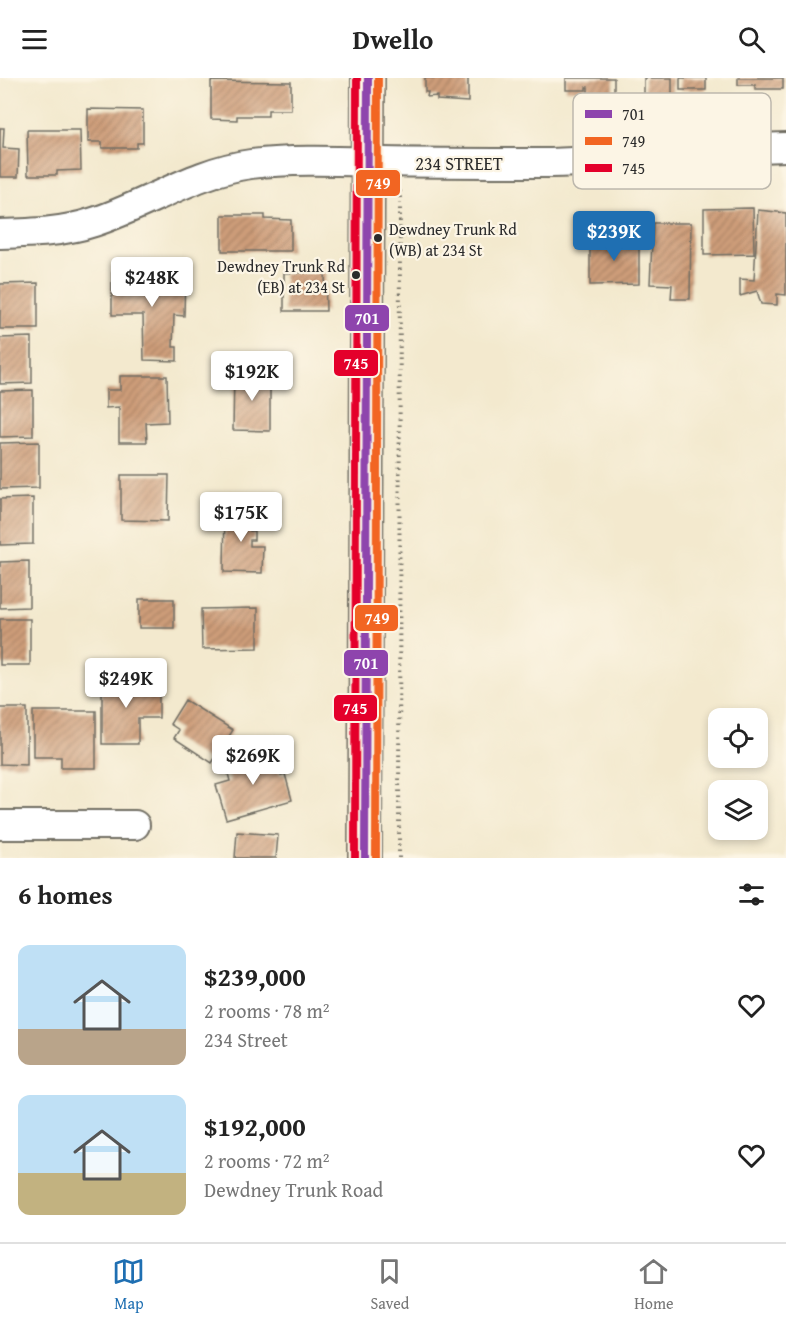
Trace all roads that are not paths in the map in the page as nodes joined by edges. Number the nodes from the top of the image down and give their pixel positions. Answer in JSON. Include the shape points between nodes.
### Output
{"nodes":[{"id":1,"x":368,"y":78,"type":"edge"},
{"id":2,"x":786,"y":147,"type":"edge"},
{"id":3,"x":771,"y":148,"type":"edge"},
{"id":4,"x":369,"y":162,"type":"junction"},
{"id":5,"x":573,"y":162,"type":"edge"},
{"id":6,"x":0,"y":234,"type":"edge"},
{"id":7,"x":0,"y":825,"type":"edge"},
{"id":8,"x":135,"y":825,"type":"dead end"},
{"id":9,"x":365,"y":858,"type":"edge"}],
"edges":[{"from":1,"to":4,"type":"main road"},
{"from":2,"to":3,"type":"street","name":"234 STREET"},
{"from":4,"to":5,"type":"street","name":"234 STREET"},
{"from":4,"to":6,"type":"street","name":"234 STREET","via":[[302,160],[234,167],[94,222],[44,232]]},
{"from":4,"to":9,"type":"main road"},
{"from":7,"to":8,"type":"street"}]}
